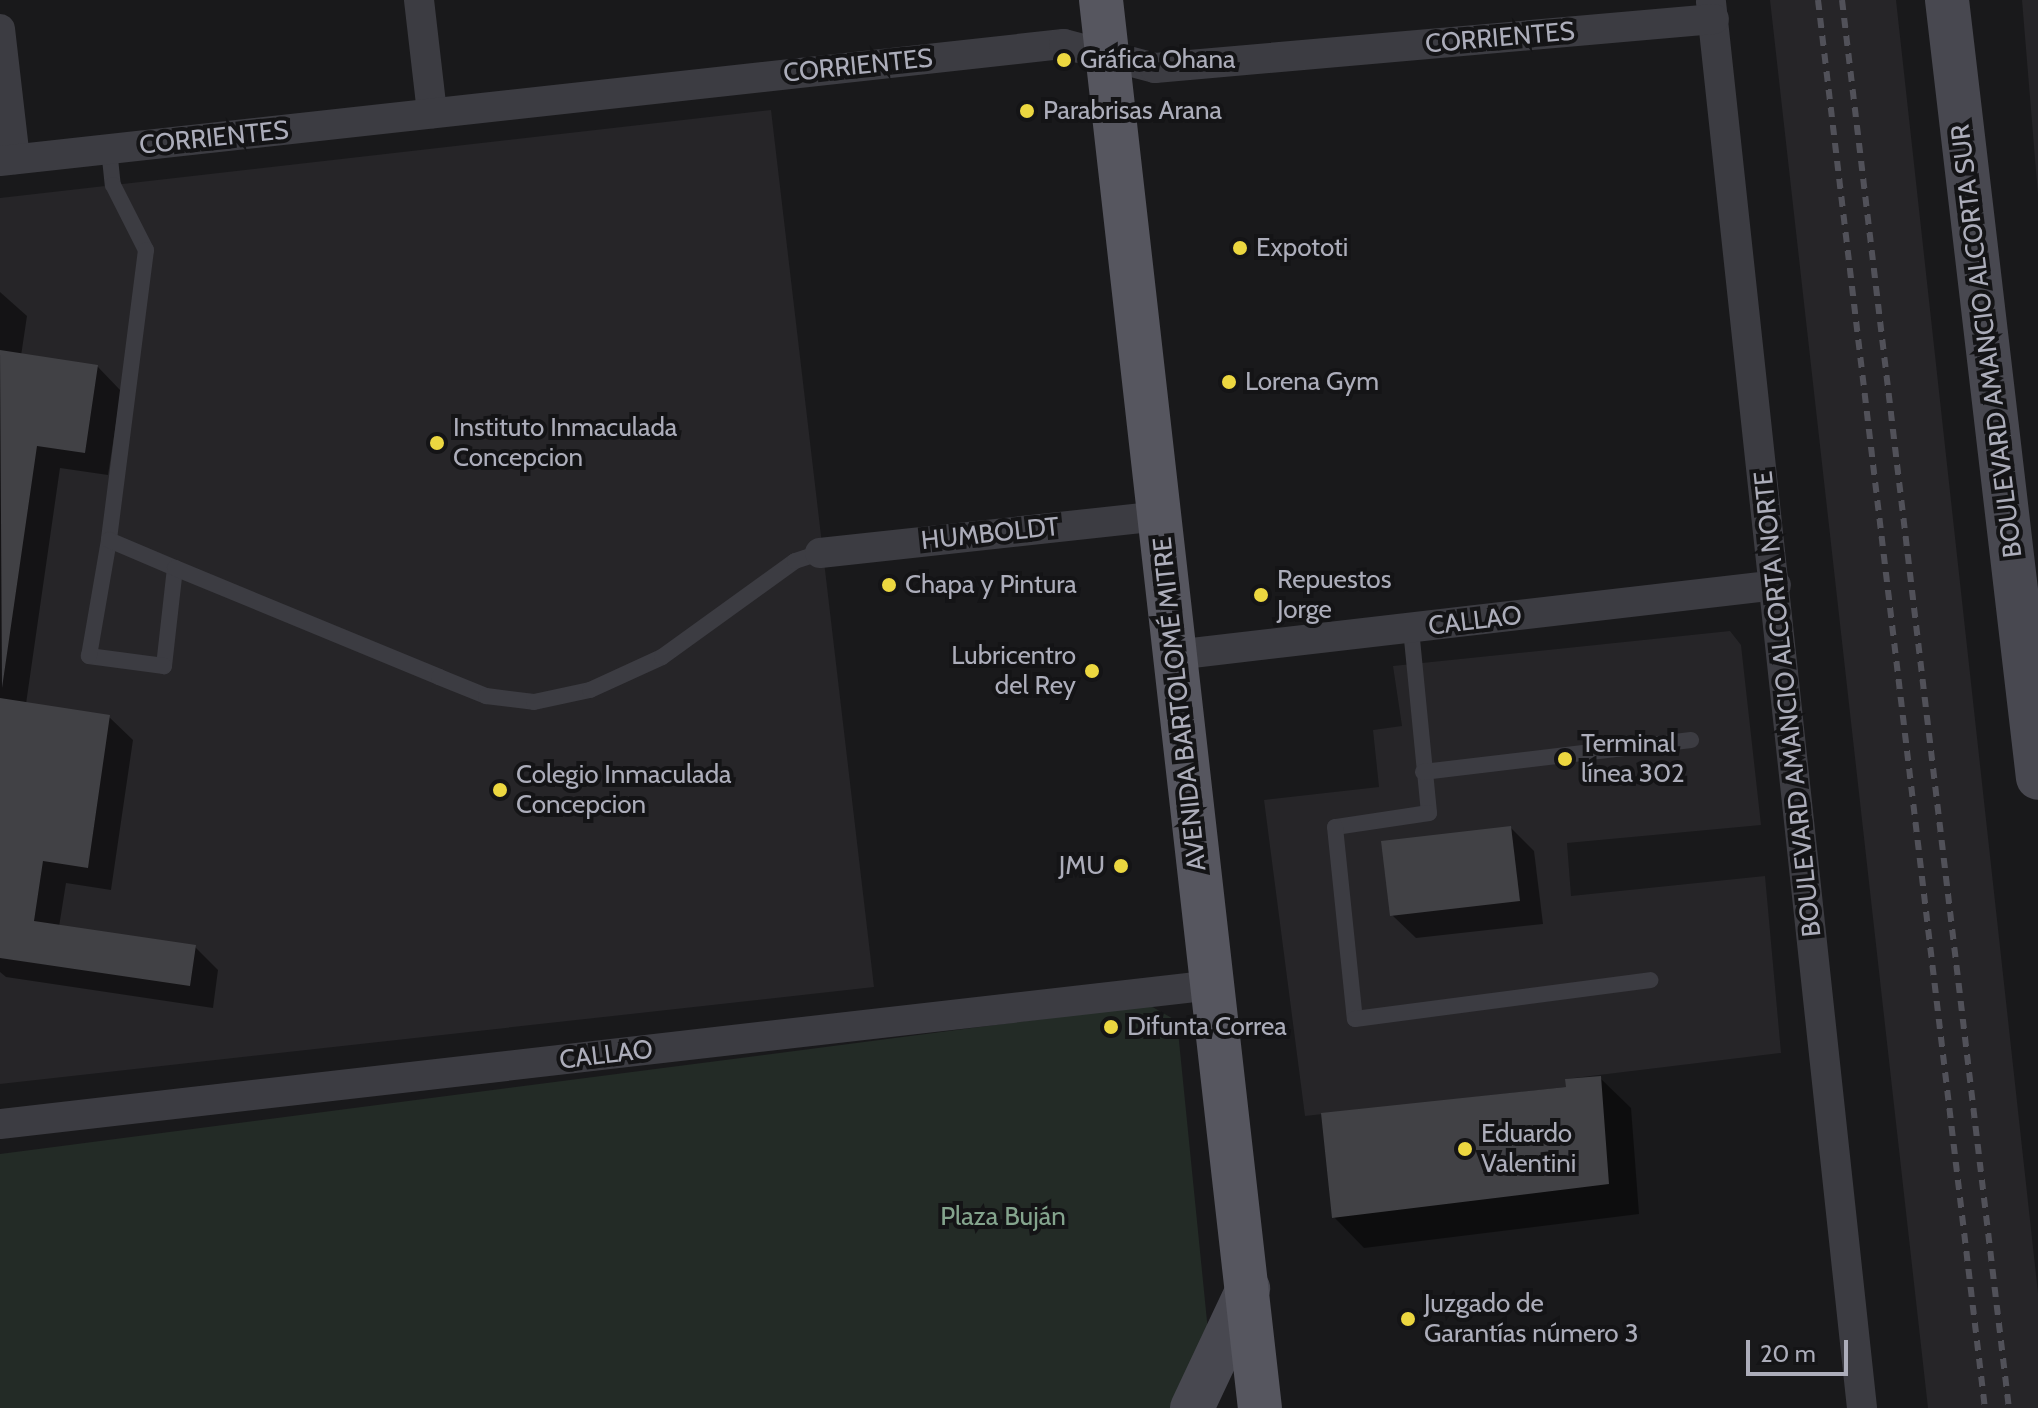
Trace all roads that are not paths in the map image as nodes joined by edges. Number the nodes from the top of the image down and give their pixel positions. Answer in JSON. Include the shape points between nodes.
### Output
{"nodes":[{"id":1,"x":419,"y":0,"type":"edge"},
{"id":2,"x":1101,"y":0,"type":"edge"},
{"id":3,"x":1947,"y":0,"type":"edge"},
{"id":4,"x":1712,"y":10,"type":"edge"},
{"id":5,"x":0,"y":29,"type":"edge"},
{"id":6,"x":1108,"y":54,"type":"junction"},
{"id":7,"x":432,"y":113,"type":"junction"},
{"id":8,"x":109,"y":149,"type":"junction"},
{"id":9,"x":7,"y":160,"type":"edge"},
{"id":10,"x":1159,"y":516,"type":"junction"},
{"id":11,"x":109,"y":540,"type":"junction"},
{"id":12,"x":820,"y":553,"type":"joint"},
{"id":13,"x":175,"y":568,"type":"junction"},
{"id":14,"x":1776,"y":585,"type":"junction"},
{"id":15,"x":2027,"y":592,"type":"edge"},
{"id":16,"x":1411,"y":629,"type":"junction"},
{"id":17,"x":1175,"y":655,"type":"junction"},
{"id":18,"x":1691,"y":740,"type":"dead end"},
{"id":19,"x":1423,"y":772,"type":"junction"},
{"id":20,"x":2038,"y":778,"type":"edge"},
{"id":21,"x":1650,"y":980,"type":"dead end"},
{"id":22,"x":1212,"y":985,"type":"junction"},
{"id":23,"x":0,"y":1124,"type":"edge"},
{"id":24,"x":1248,"y":1289,"type":"junction"},
{"id":25,"x":1192,"y":1408,"type":"edge"},
{"id":26,"x":1260,"y":1408,"type":"edge"},
{"id":27,"x":1862,"y":1408,"type":"edge"}],
"edges":[{"from":1,"to":7,"type":"street"},
{"from":2,"to":6,"type":"main road","name":"AVENIDA BARTOLOMÉ MITRE"},
{"from":3,"to":15,"type":"street","name":"BOULEVARD AMANCIO ALCORTA SUR"},
{"from":4,"to":6,"type":"street","name":"CORRIENTES","via":[[1155,68]]},
{"from":4,"to":14,"type":"street","name":"BOULEVARD AMANCIO ALCORTA NORTE"},
{"from":5,"to":9,"type":"street"},
{"from":6,"to":7,"type":"street","name":"CORRIENTES","via":[[1064,44]]},
{"from":6,"to":10,"type":"main road","name":"AVENIDA BARTOLOMÉ MITRE"},
{"from":7,"to":8,"type":"street","name":"CORRIENTES"},
{"from":8,"to":9,"type":"street","name":"CORRIENTES"},
{"from":8,"to":11,"type":"lane","via":[[113,185],[146,250]]},
{"from":10,"to":12,"type":"street","name":"HUMBOLDT"},
{"from":10,"to":17,"type":"main road","name":"AVENIDA BARTOLOMÉ MITRE"},
{"from":11,"to":13,"type":"lane"},
{"from":11,"to":13,"type":"lane","via":[[89,656],[164,666]]},
{"from":12,"to":13,"type":"lane","via":[[795,561],[662,657],[590,690],[534,702],[486,696]]},
{"from":14,"to":16,"type":"street","name":"CALLAO"},
{"from":14,"to":27,"type":"street","name":"BOULEVARD AMANCIO ALCORTA NORTE"},
{"from":15,"to":20,"type":"street","name":"BOULEVARD AMANCIO ALCORTA SUR"},
{"from":16,"to":17,"type":"street","name":"CALLAO"},
{"from":16,"to":19,"type":"lane"},
{"from":17,"to":22,"type":"main road","name":"AVENIDA BARTOLOMÉ MITRE"},
{"from":18,"to":19,"type":"lane"},
{"from":19,"to":21,"type":"lane","via":[[1429,813],[1335,827],[1355,1019]]},
{"from":22,"to":23,"type":"street","name":"CALLAO"},
{"from":22,"to":24,"type":"main road","name":"AVENIDA BARTOLOMÉ MITRE"},
{"from":24,"to":25,"type":"street"},
{"from":24,"to":26,"type":"main road","name":"AVENIDA BARTOLOMÉ MITRE"}]}
